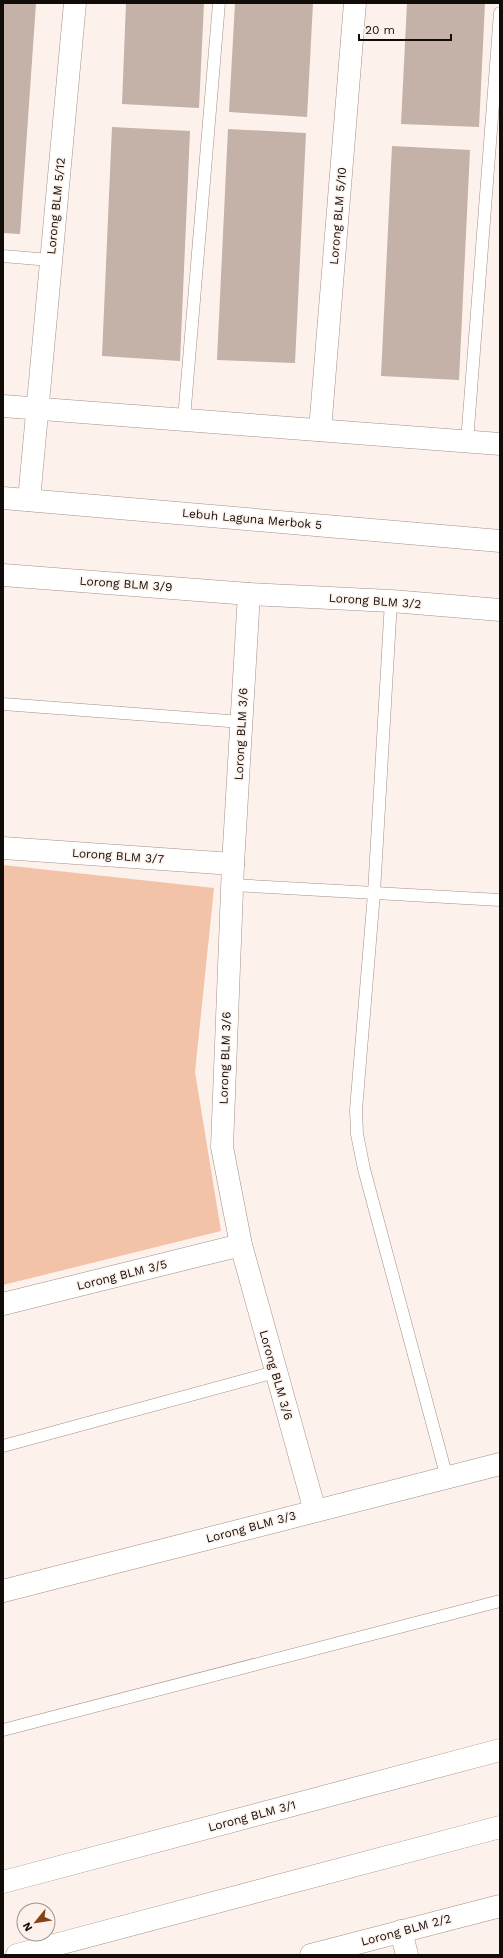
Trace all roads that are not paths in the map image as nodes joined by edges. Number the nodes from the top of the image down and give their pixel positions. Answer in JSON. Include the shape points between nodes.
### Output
{"nodes":[{"id":1,"x":75,"y":3,"type":"edge"},
{"id":2,"x":219,"y":3,"type":"edge"},
{"id":3,"x":355,"y":3,"type":"edge"},
{"id":4,"x":500,"y":13,"type":"edge"},
{"id":5,"x":3,"y":256,"type":"edge"},
{"id":6,"x":50,"y":260,"type":"junction"},
{"id":7,"x":3,"y":406,"type":"edge"},
{"id":8,"x":38,"y":409,"type":"junction"},
{"id":9,"x":184,"y":419,"type":"junction"},
{"id":10,"x":320,"y":430,"type":"junction"},
{"id":11,"x":467,"y":442,"type":"junction"},
{"id":12,"x":500,"y":444,"type":"edge"},
{"id":13,"x":3,"y":498,"type":"edge"},
{"id":14,"x":29,"y":500,"type":"junction"},
{"id":15,"x":500,"y":541,"type":"edge"},
{"id":16,"x":3,"y":575,"type":"edge"},
{"id":17,"x":249,"y":594,"type":"junction"},
{"id":18,"x":391,"y":601,"type":"junction"},
{"id":19,"x":500,"y":610,"type":"edge"},
{"id":20,"x":3,"y":704,"type":"edge"},
{"id":21,"x":242,"y":722,"type":"junction"},
{"id":22,"x":3,"y":848,"type":"edge"},
{"id":23,"x":233,"y":874,"type":"junction"},
{"id":24,"x":374,"y":893,"type":"junction"},
{"id":25,"x":500,"y":900,"type":"edge"},
{"id":26,"x":240,"y":1245,"type":"junction"},
{"id":27,"x":3,"y":1304,"type":"edge"},
{"id":28,"x":275,"y":1372,"type":"junction"},
{"id":29,"x":3,"y":1446,"type":"edge"},
{"id":30,"x":500,"y":1464,"type":"edge"},
{"id":31,"x":446,"y":1478,"type":"junction"},
{"id":32,"x":315,"y":1510,"type":"junction"},
{"id":33,"x":3,"y":1591,"type":"edge"},
{"id":34,"x":500,"y":1600,"type":"edge"},
{"id":35,"x":3,"y":1730,"type":"edge"},
{"id":36,"x":500,"y":1750,"type":"edge"},
{"id":37,"x":500,"y":1827,"type":"edge"},
{"id":38,"x":3,"y":1882,"type":"edge"},
{"id":39,"x":500,"y":1906,"type":"edge"},
{"id":40,"x":401,"y":1931,"type":"junction"},
{"id":41,"x":17,"y":1955,"type":"edge"},
{"id":42,"x":311,"y":1955,"type":"edge"},
{"id":43,"x":407,"y":1955,"type":"edge"}],
"edges":[{"from":1,"to":6,"type":"street","name":"Lorong BLM 5/12"},
{"from":2,"to":9,"type":"lane"},
{"from":3,"to":10,"type":"street","name":"Lorong BLM 5/10"},
{"from":4,"to":11,"type":"lane"},
{"from":5,"to":6,"type":"lane"},
{"from":6,"to":8,"type":"street","name":"Lorong BLM 5/12"},
{"from":7,"to":8,"type":"street"},
{"from":8,"to":9,"type":"street"},
{"from":8,"to":14,"type":"street","name":"Lorong BLM 5/12"},
{"from":9,"to":10,"type":"street"},
{"from":10,"to":11,"type":"street"},
{"from":11,"to":12,"type":"street"},
{"from":13,"to":14,"type":"street","name":"Lebuh Laguna Merbok 5"},
{"from":14,"to":15,"type":"street","name":"Lebuh Laguna Merbok 5"},
{"from":16,"to":17,"type":"street","name":"Lorong BLM 3/9"},
{"from":17,"to":18,"type":"street","name":"Lorong BLM 3/2"},
{"from":17,"to":21,"type":"street","name":"Lorong BLM 3/6"},
{"from":18,"to":19,"type":"street","name":"Lorong BLM 3/2"},
{"from":18,"to":24,"type":"lane"},
{"from":20,"to":21,"type":"lane"},
{"from":21,"to":23,"type":"street","name":"Lorong BLM 3/6"},
{"from":22,"to":23,"type":"street","name":"Lorong BLM 3/7"},
{"from":23,"to":24,"type":"lane"},
{"from":23,"to":26,"type":"street","name":"Lorong BLM 3/6","via":[[222,1147]]},
{"from":24,"to":25,"type":"lane"},
{"from":24,"to":31,"type":"lane","via":[[356,1110],[357,1134]]},
{"from":26,"to":27,"type":"street","name":"Lorong BLM 3/5"},
{"from":26,"to":28,"type":"street","name":"Lorong BLM 3/6"},
{"from":28,"to":29,"type":"lane"},
{"from":28,"to":32,"type":"street","name":"Lorong BLM 3/6"},
{"from":30,"to":31,"type":"street","name":"Lorong BLM 3/3"},
{"from":31,"to":32,"type":"street","name":"Lorong BLM 3/3"},
{"from":32,"to":33,"type":"street","name":"Lorong BLM 3/3"},
{"from":34,"to":35,"type":"lane"},
{"from":36,"to":38,"type":"street","name":"Lorong BLM 3/1"},
{"from":37,"to":41,"type":"street"},
{"from":39,"to":40,"type":"street","name":"Lorong BLM 2/2"},
{"from":40,"to":42,"type":"street","name":"Lorong BLM 2/2"},
{"from":40,"to":43,"type":"street"}]}
